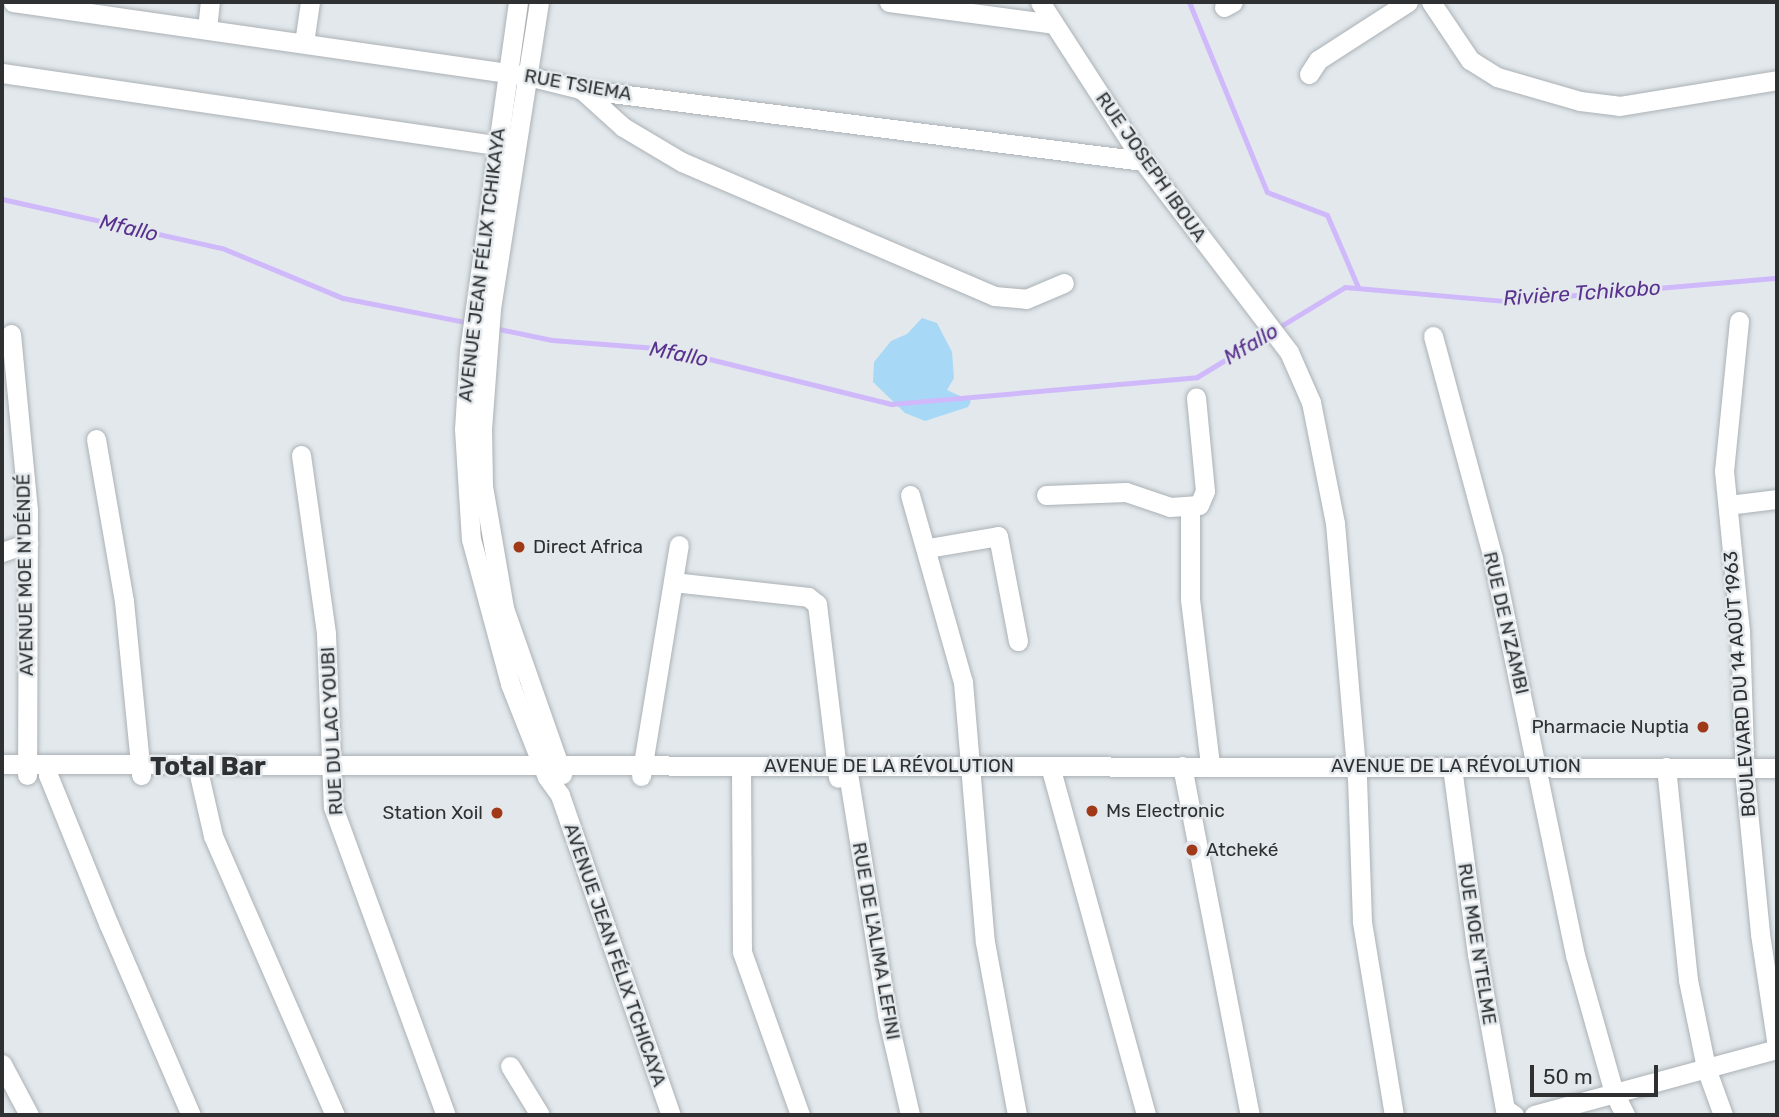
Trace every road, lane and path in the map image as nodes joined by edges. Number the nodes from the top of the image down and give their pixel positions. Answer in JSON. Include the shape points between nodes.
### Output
{"nodes":[{"id":1,"x":14,"y":2,"type":"edge"},
{"id":2,"x":210,"y":2,"type":"edge"},
{"id":3,"x":310,"y":2,"type":"edge"},
{"id":4,"x":518,"y":2,"type":"edge"},
{"id":5,"x":539,"y":2,"type":"edge"},
{"id":6,"x":889,"y":2,"type":"edge"},
{"id":7,"x":1040,"y":2,"type":"edge"},
{"id":8,"x":1408,"y":2,"type":"edge"},
{"id":9,"x":1431,"y":2,"type":"edge"},
{"id":10,"x":114,"y":10,"type":"edge"},
{"id":11,"x":1054,"y":24,"type":"junction"},
{"id":12,"x":207,"y":29,"type":"junction"},
{"id":13,"x":304,"y":43,"type":"junction"},
{"id":14,"x":2,"y":73,"type":"edge"},
{"id":15,"x":508,"y":73,"type":"junction"},
{"id":16,"x":1309,"y":74,"type":"dead end"},
{"id":17,"x":528,"y":76,"type":"junction"},
{"id":18,"x":1777,"y":80,"type":"edge"},
{"id":19,"x":580,"y":89,"type":"junction"},
{"id":20,"x":496,"y":145,"type":"junction"},
{"id":21,"x":1143,"y":162,"type":"junction"},
{"id":22,"x":1064,"y":283,"type":"dead end"},
{"id":23,"x":1739,"y":321,"type":"dead end"},
{"id":24,"x":11,"y":334,"type":"dead end"},
{"id":25,"x":1433,"y":336,"type":"dead end"},
{"id":26,"x":1196,"y":397,"type":"dead end"},
{"id":27,"x":96,"y":439,"type":"dead end"},
{"id":28,"x":301,"y":455,"type":"dead end"},
{"id":29,"x":910,"y":495,"type":"dead end"},
{"id":30,"x":1046,"y":495,"type":"dead end"},
{"id":31,"x":1777,"y":499,"type":"edge"},
{"id":32,"x":1728,"y":505,"type":"junction"},
{"id":33,"x":1190,"y":508,"type":"junction"},
{"id":34,"x":28,"y":542,"type":"junction"},
{"id":35,"x":679,"y":545,"type":"dead end"},
{"id":36,"x":928,"y":548,"type":"junction"},
{"id":37,"x":2,"y":552,"type":"edge"},
{"id":38,"x":673,"y":582,"type":"junction"},
{"id":39,"x":1018,"y":641,"type":"dead end"},
{"id":40,"x":525,"y":723,"type":"junction"},
{"id":41,"x":547,"y":732,"type":"junction"},
{"id":42,"x":2,"y":764,"type":"edge"},
{"id":43,"x":502,"y":765,"type":"junction"},
{"id":44,"x":601,"y":765,"type":"junction"},
{"id":45,"x":1210,"y":765,"type":"junction"},
{"id":46,"x":1777,"y":768,"type":"edge"},
{"id":47,"x":27,"y":770,"type":"junction"},
{"id":48,"x":48,"y":770,"type":"junction"},
{"id":49,"x":141,"y":770,"type":"junction"},
{"id":50,"x":332,"y":770,"type":"junction"},
{"id":51,"x":198,"y":771,"type":"junction"},
{"id":52,"x":642,"y":771,"type":"junction"},
{"id":53,"x":1183,"y":771,"type":"junction"},
{"id":54,"x":741,"y":772,"type":"junction"},
{"id":55,"x":842,"y":772,"type":"junction"},
{"id":56,"x":968,"y":772,"type":"junction"},
{"id":57,"x":1051,"y":772,"type":"junction"},
{"id":58,"x":1356,"y":772,"type":"junction"},
{"id":59,"x":1452,"y":773,"type":"junction"},
{"id":60,"x":1539,"y":773,"type":"junction"},
{"id":61,"x":1666,"y":774,"type":"junction"},
{"id":62,"x":1746,"y":774,"type":"junction"},
{"id":63,"x":2,"y":775,"type":"edge"},
{"id":64,"x":554,"y":775,"type":"junction"},
{"id":65,"x":1777,"y":780,"type":"edge"},
{"id":66,"x":1777,"y":1048,"type":"edge"},
{"id":67,"x":2,"y":1064,"type":"edge"},
{"id":68,"x":510,"y":1066,"type":"dead end"},
{"id":69,"x":1706,"y":1068,"type":"junction"},
{"id":70,"x":1614,"y":1093,"type":"junction"},
{"id":71,"x":29,"y":1115,"type":"edge"},
{"id":72,"x":191,"y":1115,"type":"edge"},
{"id":73,"x":335,"y":1115,"type":"edge"},
{"id":74,"x":446,"y":1115,"type":"edge"},
{"id":75,"x":540,"y":1115,"type":"edge"},
{"id":76,"x":671,"y":1115,"type":"edge"},
{"id":77,"x":800,"y":1115,"type":"edge"},
{"id":78,"x":909,"y":1115,"type":"edge"},
{"id":79,"x":1017,"y":1115,"type":"edge"},
{"id":80,"x":1146,"y":1115,"type":"edge"},
{"id":81,"x":1250,"y":1115,"type":"edge"},
{"id":82,"x":1394,"y":1115,"type":"edge"},
{"id":83,"x":1514,"y":1115,"type":"edge"},
{"id":84,"x":1534,"y":1115,"type":"edge"},
{"id":85,"x":1625,"y":1115,"type":"edge"},
{"id":86,"x":1723,"y":1115,"type":"edge"}],
"edges":[{"from":1,"to":10,"type":"street","name":"RUE TSIEMA"},
{"from":2,"to":12,"type":"street"},
{"from":3,"to":13,"type":"street"},
{"from":4,"to":15,"type":"street","name":"AVENUE JEAN FÉLIX TCHIKAYA"},
{"from":5,"to":17,"type":"street","name":"AVENUE JEAN FÉLIX TCHIKAYA"},
{"from":6,"to":11,"type":"street"},
{"from":7,"to":11,"type":"street","name":"RUE JOSEPH IBOUA"},
{"from":8,"to":16,"type":"street","via":[[1318,60]]},
{"from":9,"to":18,"type":"street","via":[[1470,60],[1497,77],[1580,101],[1619,106]]},
{"from":10,"to":12,"type":"street","name":"RUE TSIEMA"},
{"from":11,"to":21,"type":"street","name":"RUE JOSEPH IBOUA"},
{"from":12,"to":13,"type":"street","name":"RUE TSIEMA"},
{"from":13,"to":15,"type":"street","name":"RUE TSIEMA"},
{"from":14,"to":20,"type":"street"},
{"from":15,"to":17,"type":"street","name":"RUE TSIEMA"},
{"from":15,"to":20,"type":"street","name":"AVENUE JEAN FÉLIX TCHIKAYA"},
{"from":17,"to":19,"type":"street","name":"RUE TSIEMA"},
{"from":17,"to":41,"type":"street","name":"AVENUE JEAN FÉLIX TCHIKAYA","via":[[491,309],[482,428],[483,486],[504,608]]},
{"from":19,"to":21,"type":"street","name":"RUE TSIEMA"},
{"from":19,"to":22,"type":"street","via":[[623,127],[682,162],[994,296],[1026,299]]},
{"from":20,"to":40,"type":"street","name":"AVENUE JEAN FÉLIX TCHIKAYA","via":[[469,350],[464,429],[471,539],[485,600]]},
{"from":21,"to":58,"type":"street","name":"RUE JOSEPH IBOUA","via":[[1301,374],[1330,485]]},
{"from":23,"to":32,"type":"street","name":"BOULEVARD DU 14 AOÛT 1963","via":[[1724,471]]},
{"from":24,"to":34,"type":"street","name":"AVENUE MOE N'DÉNDÉ"},
{"from":25,"to":60,"type":"street","name":"RUE DE N'ZAMBI","via":[[1493,559]]},
{"from":26,"to":33,"type":"street","via":[[1205,491],[1199,505]]},
{"from":27,"to":49,"type":"street","via":[[124,601]]},
{"from":28,"to":50,"type":"street","name":"RUE DU LAC YOUBI","via":[[325,622]]},
{"from":29,"to":36,"type":"street"},
{"from":30,"to":33,"type":"street","via":[[1125,492],[1154,503]]},
{"from":31,"to":32,"type":"street"},
{"from":32,"to":62,"type":"street","name":"BOULEVARD DU 14 AOÛT 1963"},
{"from":33,"to":45,"type":"street","via":[[1190,598]]},
{"from":34,"to":37,"type":"street"},
{"from":34,"to":47,"type":"street","name":"AVENUE MOE N'DÉNDÉ"},
{"from":35,"to":38,"type":"street"},
{"from":36,"to":39,"type":"street","via":[[998,536]]},
{"from":36,"to":56,"type":"street","via":[[963,682]]},
{"from":38,"to":52,"type":"street"},
{"from":38,"to":55,"type":"street","name":"RUE DE L'ALIMA LEFINI","via":[[808,597],[817,604]]},
{"from":40,"to":43,"type":"street","via":[[517,750]]},
{"from":40,"to":64,"type":"street","name":"AVENUE JEAN FÉLIX TCHIKAYA"},
{"from":41,"to":44,"type":"street"},
{"from":41,"to":64,"type":"street","name":"AVENUE JEAN FÉLIX TCHIKAYA"},
{"from":42,"to":47,"type":"street","name":"AVENUE DE LA RÉVOLUTION"},
{"from":43,"to":50,"type":"street","name":"AVENUE DE LA RÉVOLUTION"},
{"from":43,"to":64,"type":"street","name":"AVENUE DE LA RÉVOLUTION"},
{"from":44,"to":52,"type":"street","name":"AVENUE DE LA RÉVOLUTION"},
{"from":44,"to":64,"type":"street","name":"AVENUE DE LA RÉVOLUTION"},
{"from":45,"to":53,"type":"street","name":"AVENUE DE LA RÉVOLUTION"},
{"from":45,"to":58,"type":"street","name":"AVENUE DE LA RÉVOLUTION"},
{"from":46,"to":62,"type":"street","name":"AVENUE DE LA RÉVOLUTION"},
{"from":47,"to":48,"type":"street","name":"AVENUE DE LA RÉVOLUTION"},
{"from":47,"to":63,"type":"street","name":"AVENUE DE LA RÉVOLUTION"},
{"from":48,"to":49,"type":"street","name":"AVENUE DE LA RÉVOLUTION"},
{"from":48,"to":72,"type":"street"},
{"from":49,"to":51,"type":"street","name":"AVENUE DE LA RÉVOLUTION"},
{"from":50,"to":51,"type":"street","name":"AVENUE DE LA RÉVOLUTION"},
{"from":50,"to":64,"type":"street","name":"AVENUE DE LA RÉVOLUTION"},
{"from":50,"to":74,"type":"street","name":"RUE DU LAC YOUBI","via":[[340,836]]},
{"from":51,"to":73,"type":"street","via":[[218,846]]},
{"from":52,"to":54,"type":"street","name":"AVENUE DE LA RÉVOLUTION"},
{"from":52,"to":64,"type":"street","name":"AVENUE DE LA RÉVOLUTION"},
{"from":53,"to":57,"type":"street","name":"AVENUE DE LA RÉVOLUTION"},
{"from":53,"to":58,"type":"street","name":"AVENUE DE LA RÉVOLUTION"},
{"from":53,"to":81,"type":"street"},
{"from":54,"to":55,"type":"street","name":"AVENUE DE LA RÉVOLUTION"},
{"from":54,"to":77,"type":"street","via":[[742,952]]},
{"from":55,"to":56,"type":"street","name":"AVENUE DE LA RÉVOLUTION"},
{"from":55,"to":78,"type":"street","name":"RUE DE L'ALIMA LEFINI"},
{"from":56,"to":57,"type":"street","name":"AVENUE DE LA RÉVOLUTION"},
{"from":56,"to":79,"type":"street","via":[[985,942]]},
{"from":57,"to":80,"type":"street"},
{"from":58,"to":59,"type":"street","name":"AVENUE DE LA RÉVOLUTION"},
{"from":58,"to":82,"type":"street","name":"RUE JOSEPH IBOUA","via":[[1362,922]]},
{"from":59,"to":60,"type":"street","name":"AVENUE DE LA RÉVOLUTION"},
{"from":59,"to":83,"type":"street","name":"RUE MOE N'TELME","via":[[1495,1057],[1505,1109]]},
{"from":60,"to":61,"type":"street","name":"AVENUE DE LA RÉVOLUTION"},
{"from":60,"to":70,"type":"street","name":"RUE DE N'ZAMBI","via":[[1575,955]]},
{"from":61,"to":62,"type":"street","name":"AVENUE DE LA RÉVOLUTION"},
{"from":61,"to":69,"type":"street","via":[[1688,980]]},
{"from":62,"to":65,"type":"street","name":"AVENUE DE LA RÉVOLUTION"},
{"from":62,"to":66,"type":"street","name":"BOULEVARD DU 14 AOÛT 1963","via":[[1760,934]]},
{"from":64,"to":76,"type":"street","name":"AVENUE JEAN FÉLIX TCHICAYA"},
{"from":66,"to":69,"type":"street"},
{"from":67,"to":71,"type":"street"},
{"from":68,"to":75,"type":"street"},
{"from":69,"to":70,"type":"street"},
{"from":69,"to":86,"type":"street"},
{"from":70,"to":84,"type":"street"},
{"from":70,"to":85,"type":"street","name":"RUE DE N'ZAMBI"}]}
